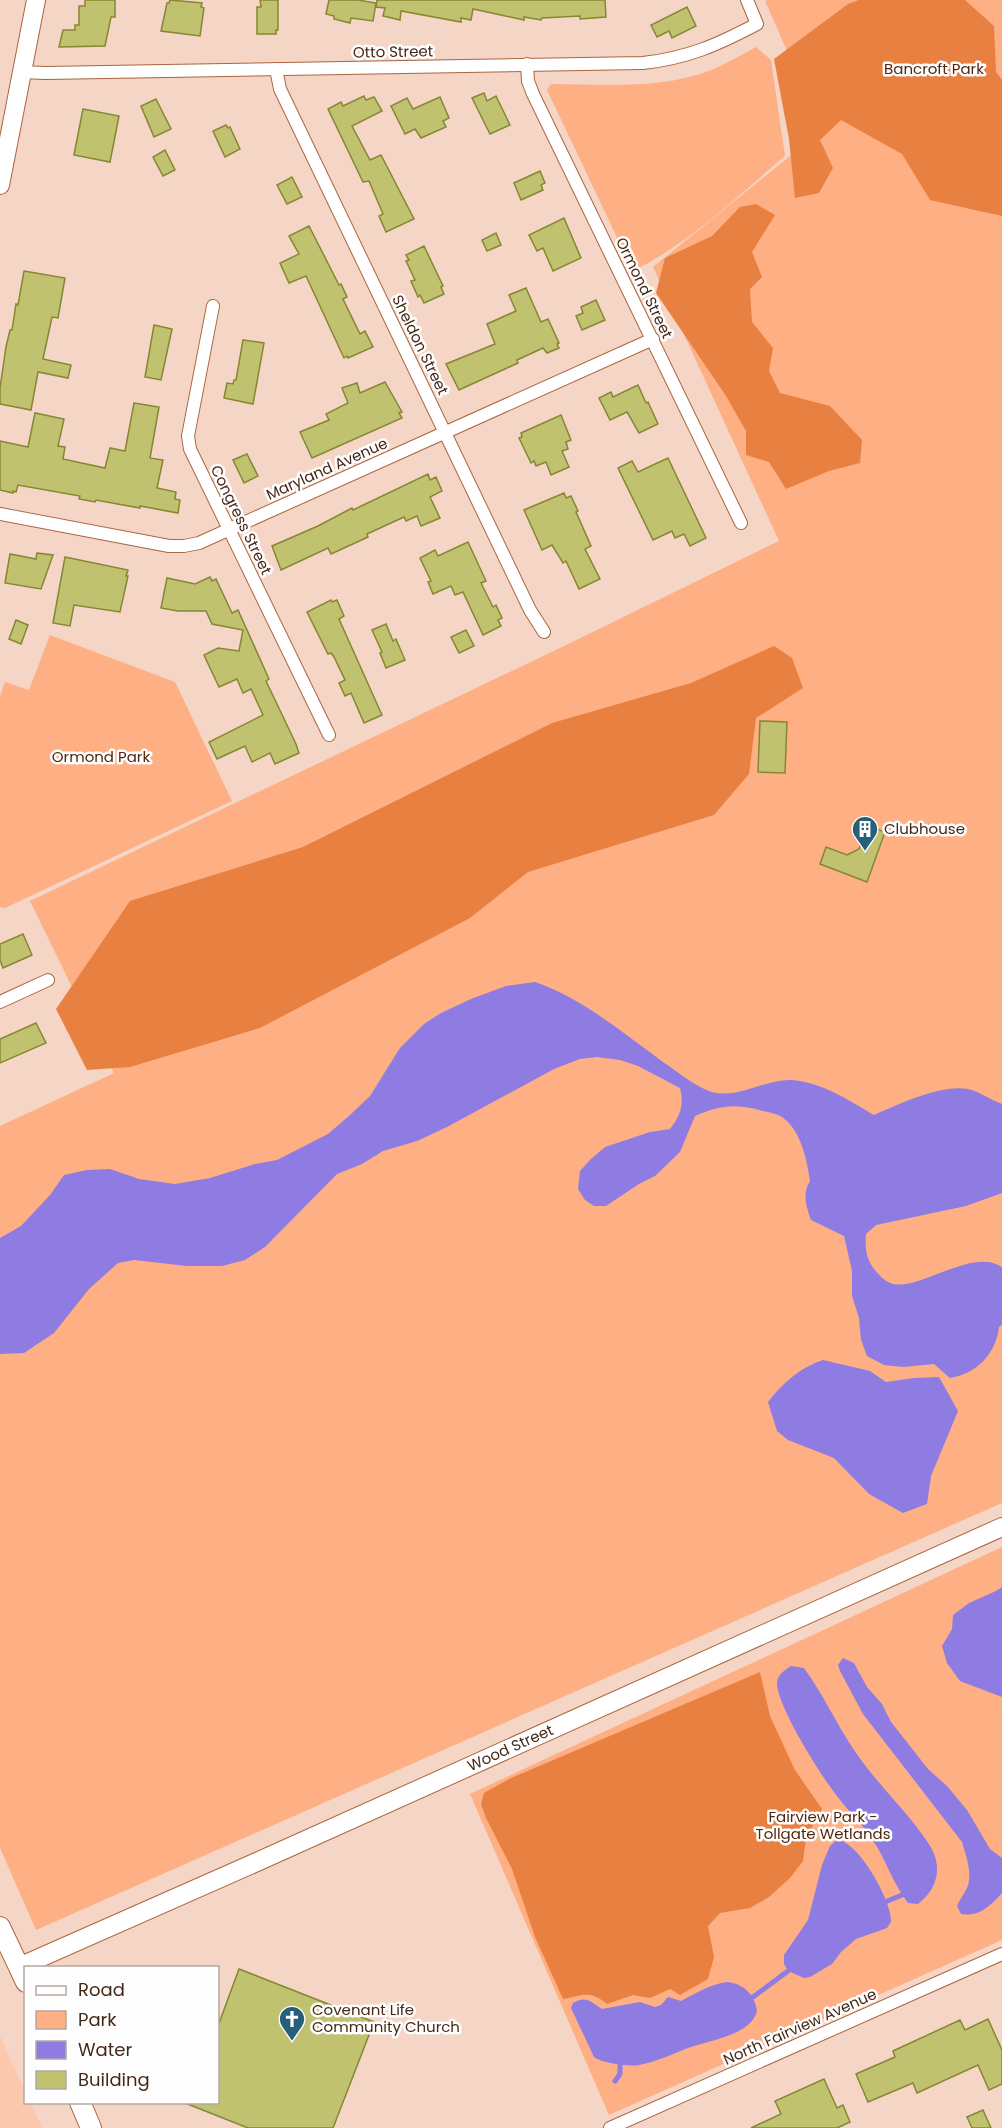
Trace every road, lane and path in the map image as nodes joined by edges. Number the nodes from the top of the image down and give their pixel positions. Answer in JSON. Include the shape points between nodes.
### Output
{"nodes":[{"id":1,"x":36,"y":0,"type":"edge"},
{"id":2,"x":747,"y":0,"type":"edge"},
{"id":3,"x":527,"y":64,"type":"junction"},
{"id":4,"x":276,"y":69,"type":"junction"},
{"id":5,"x":22,"y":72,"type":"junction"},
{"id":6,"x":0,"y":185,"type":"edge"},
{"id":7,"x":213,"y":306,"type":"dead end"},
{"id":8,"x":652,"y":339,"type":"junction"},
{"id":9,"x":445,"y":432,"type":"junction"},
{"id":10,"x":0,"y":514,"type":"edge"},
{"id":11,"x":741,"y":523,"type":"dead end"},
{"id":12,"x":229,"y":530,"type":"junction"},
{"id":13,"x":544,"y":632,"type":"dead end"},
{"id":14,"x":329,"y":735,"type":"dead end"},
{"id":15,"x":48,"y":980,"type":"dead end"},
{"id":16,"x":0,"y":1002,"type":"edge"},
{"id":17,"x":1002,"y":1527,"type":"edge"},
{"id":18,"x":0,"y":1927,"type":"edge"},
{"id":19,"x":1002,"y":1954,"type":"edge"},
{"id":20,"x":41,"y":1966,"type":"edge"},
{"id":21,"x":22,"y":1975,"type":"edge"},
{"id":22,"x":80,"y":2104,"type":"edge"},
{"id":23,"x":91,"y":2128,"type":"edge"},
{"id":24,"x":610,"y":2128,"type":"edge"}],
"edges":[{"from":1,"to":5,"type":"street"},
{"from":2,"to":3,"type":"street","name":"Otto Street","via":[[757,24],[721,43],[670,60]]},
{"from":3,"to":4,"type":"street","name":"Otto Street"},
{"from":3,"to":8,"type":"street","name":"Ormond Street","via":[[533,94]]},
{"from":4,"to":5,"type":"street","name":"Otto Street"},
{"from":4,"to":9,"type":"street","name":"Sheldon Street","via":[[280,89]]},
{"from":5,"to":6,"type":"street"},
{"from":7,"to":12,"type":"street","name":"Congress Street","via":[[188,436],[190,449]]},
{"from":8,"to":9,"type":"street","name":"Maryland Avenue"},
{"from":8,"to":11,"type":"street","name":"Ormond Street"},
{"from":9,"to":12,"type":"street","name":"Maryland Avenue"},
{"from":9,"to":13,"type":"street","name":"Sheldon Street"},
{"from":10,"to":12,"type":"street","name":"Maryland Avenue","via":[[169,546],[199,543]]},
{"from":12,"to":14,"type":"street","name":"Congress Street"},
{"from":15,"to":16,"type":"street"},
{"from":17,"to":20,"type":"street","name":"Wood Street","via":[[259,1861]]},
{"from":18,"to":21,"type":"main road"},
{"from":19,"to":24,"type":"street","name":"North Fairview Avenue"},
{"from":22,"to":23,"type":"main road"}]}
